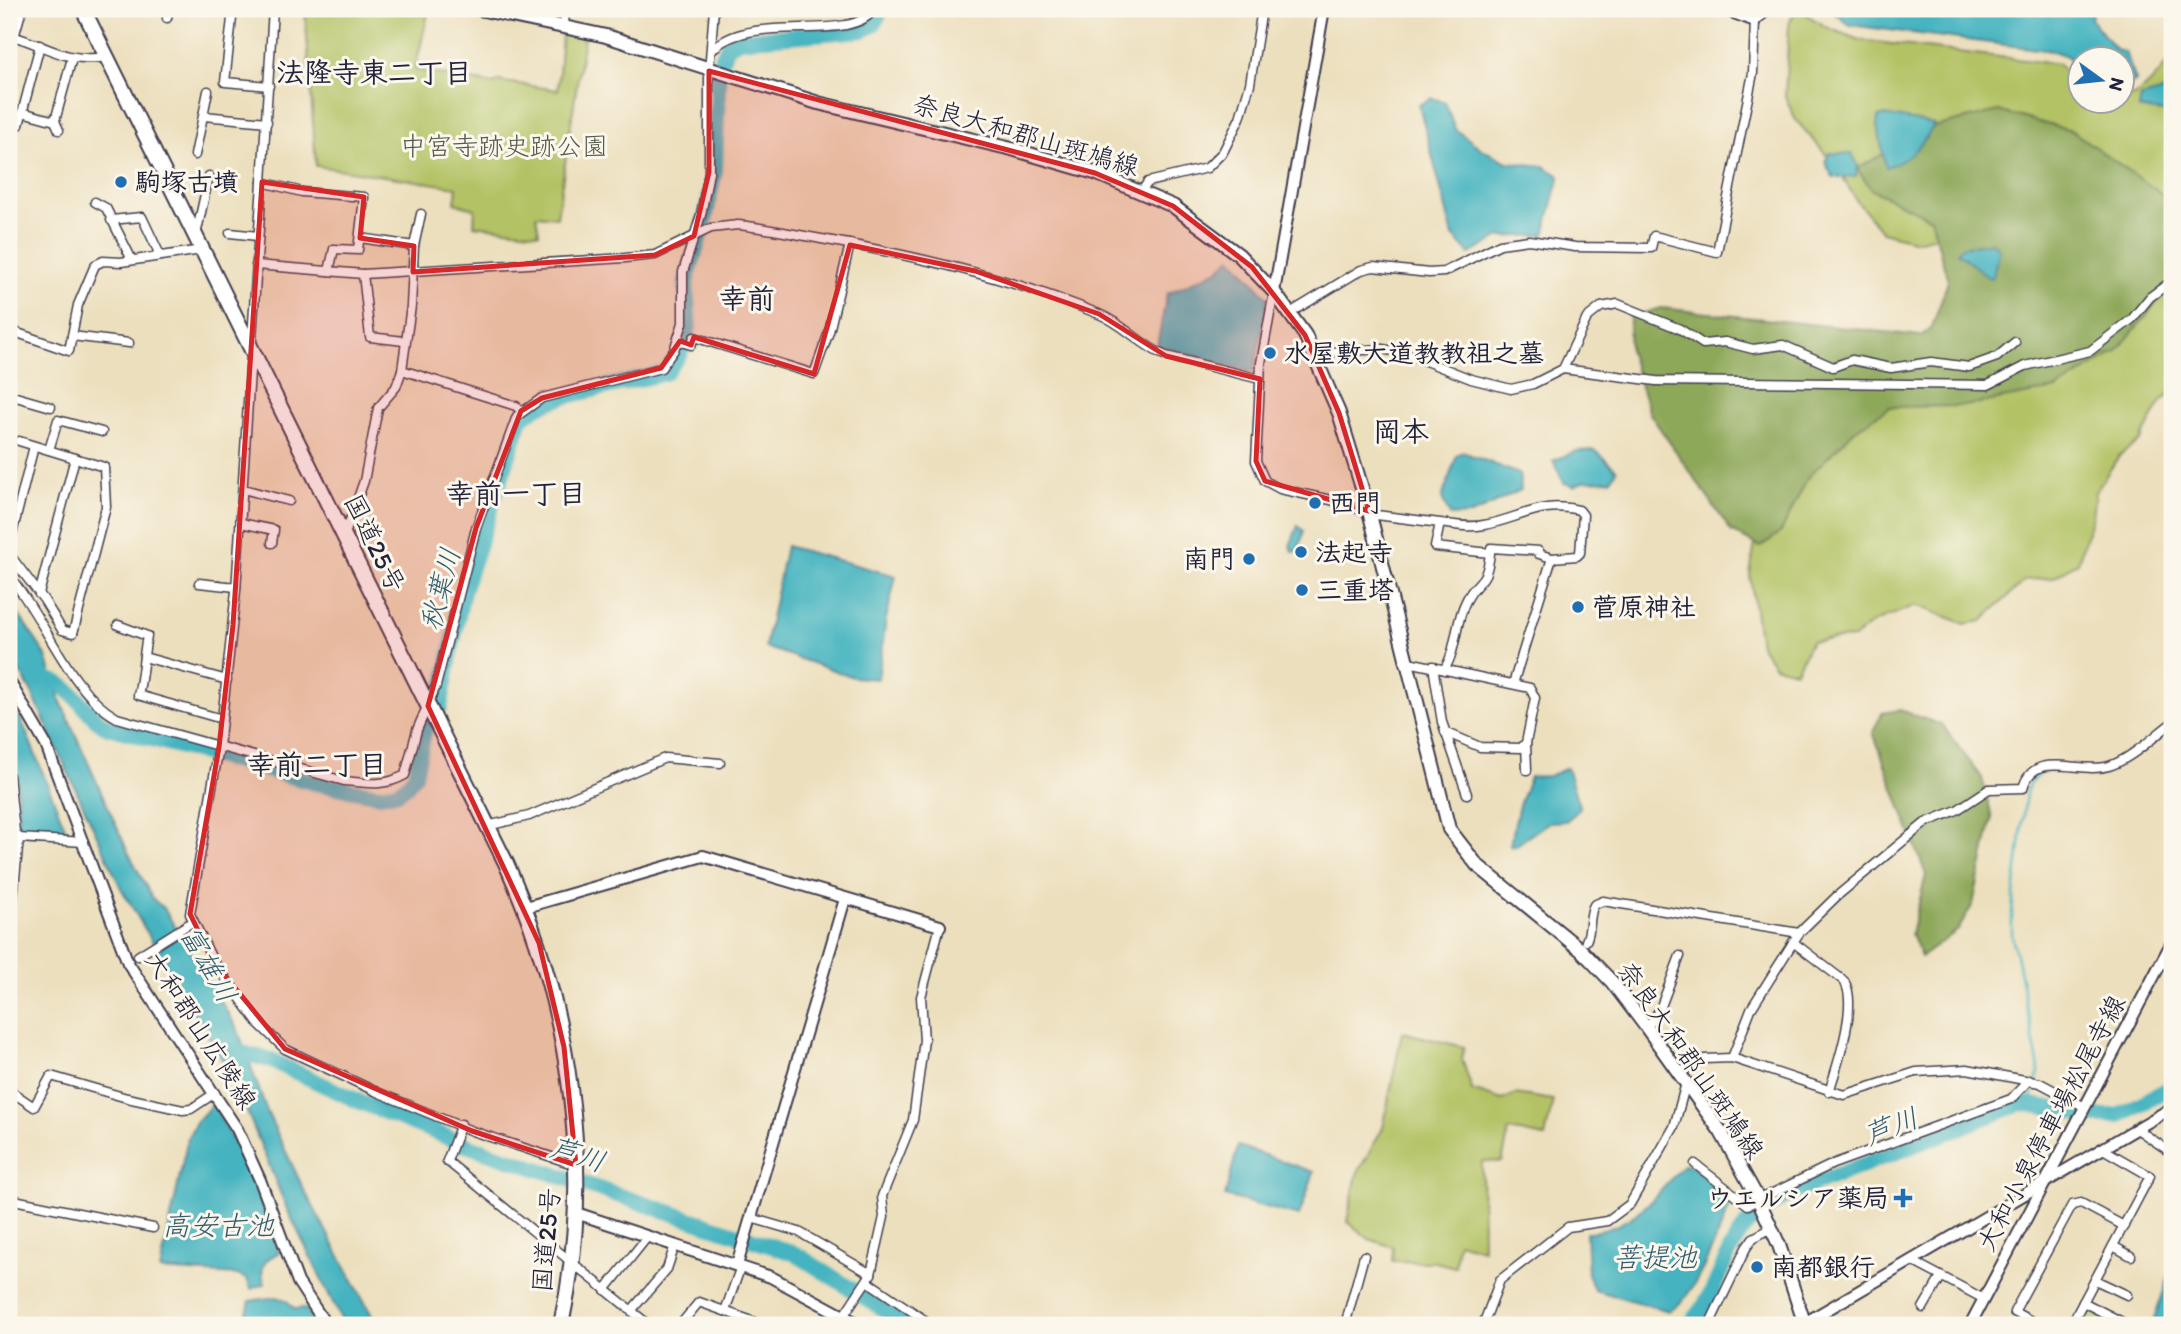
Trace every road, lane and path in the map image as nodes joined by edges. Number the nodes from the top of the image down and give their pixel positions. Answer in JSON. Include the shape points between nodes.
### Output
{"nodes":[{"id":1,"x":22,"y":9,"type":"edge"},
{"id":2,"x":83,"y":9,"type":"edge"},
{"id":3,"x":169,"y":9,"type":"edge"},
{"id":4,"x":233,"y":9,"type":"edge"},
{"id":5,"x":273,"y":9,"type":"edge"},
{"id":6,"x":479,"y":9,"type":"edge"},
{"id":7,"x":565,"y":9,"type":"edge"},
{"id":8,"x":714,"y":9,"type":"edge"},
{"id":9,"x":874,"y":9,"type":"edge"},
{"id":10,"x":1262,"y":9,"type":"edge"},
{"id":11,"x":1324,"y":9,"type":"edge"},
{"id":12,"x":1723,"y":9,"type":"edge"},
{"id":13,"x":167,"y":18,"type":"dead end"},
{"id":14,"x":1759,"y":18,"type":"joint"},
{"id":15,"x":564,"y":26,"type":"junction"},
{"id":16,"x":11,"y":36,"type":"edge"},
{"id":17,"x":40,"y":45,"type":"junction"},
{"id":18,"x":711,"y":51,"type":"junction"},
{"id":19,"x":107,"y":57,"type":"junction"},
{"id":20,"x":72,"y":58,"type":"junction"},
{"id":21,"x":709,"y":71,"type":"junction"},
{"id":22,"x":269,"y":86,"type":"junction"},
{"id":23,"x":208,"y":91,"type":"dead end"},
{"id":24,"x":22,"y":112,"type":"junction"},
{"id":25,"x":204,"y":116,"type":"junction"},
{"id":26,"x":55,"y":121,"type":"junction"},
{"id":27,"x":9,"y":122,"type":"edge"},
{"id":28,"x":267,"y":122,"type":"junction"},
{"id":29,"x":58,"y":130,"type":"dead end"},
{"id":30,"x":195,"y":155,"type":"dead end"},
{"id":31,"x":209,"y":176,"type":"dead end"},
{"id":32,"x":262,"y":182,"type":"junction"},
{"id":33,"x":1141,"y":192,"type":"junction"},
{"id":34,"x":95,"y":202,"type":"dead end"},
{"id":35,"x":421,"y":214,"type":"dead end"},
{"id":36,"x":111,"y":219,"type":"junction"},
{"id":37,"x":230,"y":233,"type":"dead end"},
{"id":38,"x":258,"y":236,"type":"junction"},
{"id":39,"x":694,"y":236,"type":"junction"},
{"id":40,"x":360,"y":238,"type":"junction"},
{"id":41,"x":199,"y":243,"type":"junction"},
{"id":42,"x":850,"y":244,"type":"junction"},
{"id":43,"x":414,"y":246,"type":"junction"},
{"id":44,"x":160,"y":255,"type":"junction"},
{"id":45,"x":132,"y":260,"type":"junction"},
{"id":46,"x":256,"y":264,"type":"junction"},
{"id":47,"x":329,"y":271,"type":"junction"},
{"id":48,"x":413,"y":272,"type":"junction"},
{"id":49,"x":363,"y":274,"type":"junction"},
{"id":50,"x":2172,"y":281,"type":"edge"},
{"id":51,"x":1274,"y":292,"type":"junction"},
{"id":52,"x":1290,"y":313,"type":"junction"},
{"id":53,"x":10,"y":333,"type":"edge"},
{"id":54,"x":72,"y":336,"type":"junction"},
{"id":55,"x":404,"y":341,"type":"junction"},
{"id":56,"x":678,"y":341,"type":"junction"},
{"id":57,"x":2015,"y":342,"type":"dead end"},
{"id":58,"x":128,"y":343,"type":"dead end"},
{"id":59,"x":250,"y":346,"type":"junction"},
{"id":60,"x":1314,"y":353,"type":"junction"},
{"id":61,"x":1563,"y":369,"type":"junction"},
{"id":62,"x":402,"y":370,"type":"junction"},
{"id":63,"x":1260,"y":379,"type":"junction"},
{"id":64,"x":9,"y":395,"type":"edge"},
{"id":65,"x":51,"y":407,"type":"dead end"},
{"id":66,"x":521,"y":411,"type":"junction"},
{"id":67,"x":102,"y":432,"type":"dead end"},
{"id":68,"x":19,"y":441,"type":"dead end"},
{"id":69,"x":34,"y":446,"type":"junction"},
{"id":70,"x":49,"y":450,"type":"junction"},
{"id":71,"x":75,"y":458,"type":"junction"},
{"id":72,"x":243,"y":489,"type":"junction"},
{"id":73,"x":289,"y":501,"type":"dead end"},
{"id":74,"x":1369,"y":511,"type":"junction"},
{"id":75,"x":241,"y":523,"type":"junction"},
{"id":76,"x":1440,"y":523,"type":"junction"},
{"id":77,"x":344,"y":537,"type":"junction"},
{"id":78,"x":272,"y":543,"type":"dead end"},
{"id":79,"x":9,"y":547,"type":"edge"},
{"id":80,"x":1490,"y":552,"type":"junction"},
{"id":81,"x":9,"y":554,"type":"edge"},
{"id":82,"x":1552,"y":558,"type":"junction"},
{"id":83,"x":9,"y":576,"type":"edge"},
{"id":84,"x":199,"y":583,"type":"dead end"},
{"id":85,"x":236,"y":587,"type":"junction"},
{"id":86,"x":39,"y":593,"type":"junction"},
{"id":87,"x":118,"y":625,"type":"dead end"},
{"id":88,"x":144,"y":657,"type":"junction"},
{"id":89,"x":1405,"y":661,"type":"junction"},
{"id":90,"x":1433,"y":666,"type":"junction"},
{"id":91,"x":1444,"y":670,"type":"junction"},
{"id":92,"x":227,"y":680,"type":"junction"},
{"id":93,"x":9,"y":681,"type":"edge"},
{"id":94,"x":1513,"y":684,"type":"junction"},
{"id":95,"x":429,"y":709,"type":"junction"},
{"id":96,"x":222,"y":719,"type":"junction"},
{"id":97,"x":2172,"y":723,"type":"edge"},
{"id":98,"x":1445,"y":732,"type":"junction"},
{"id":99,"x":1526,"y":743,"type":"junction"},
{"id":100,"x":219,"y":747,"type":"junction"},
{"id":101,"x":720,"y":763,"type":"dead end"},
{"id":102,"x":1527,"y":770,"type":"dead end"},
{"id":103,"x":9,"y":776,"type":"edge"},
{"id":104,"x":1467,"y":794,"type":"dead end"},
{"id":105,"x":487,"y":826,"type":"junction"},
{"id":106,"x":19,"y":838,"type":"junction"},
{"id":107,"x":84,"y":842,"type":"junction"},
{"id":108,"x":845,"y":898,"type":"junction"},
{"id":109,"x":526,"y":907,"type":"junction"},
{"id":110,"x":192,"y":922,"type":"junction"},
{"id":111,"x":940,"y":926,"type":"joint"},
{"id":112,"x":1800,"y":933,"type":"junction"},
{"id":113,"x":9,"y":938,"type":"edge"},
{"id":114,"x":1586,"y":941,"type":"dead end"},
{"id":115,"x":1793,"y":942,"type":"junction"},
{"id":116,"x":2172,"y":942,"type":"edge"},
{"id":117,"x":138,"y":956,"type":"joint"},
{"id":118,"x":1680,"y":956,"type":"dead end"},
{"id":119,"x":128,"y":963,"type":"junction"},
{"id":120,"x":1647,"y":1028,"type":"junction"},
{"id":121,"x":1732,"y":1058,"type":"junction"},
{"id":122,"x":1683,"y":1078,"type":"junction"},
{"id":123,"x":2029,"y":1080,"type":"junction"},
{"id":124,"x":9,"y":1090,"type":"edge"},
{"id":125,"x":1829,"y":1092,"type":"junction"},
{"id":126,"x":215,"y":1093,"type":"junction"},
{"id":127,"x":2085,"y":1107,"type":"junction"},
{"id":128,"x":2172,"y":1108,"type":"edge"},
{"id":129,"x":460,"y":1126,"type":"junction"},
{"id":130,"x":2137,"y":1129,"type":"junction"},
{"id":131,"x":2103,"y":1149,"type":"junction"},
{"id":132,"x":2172,"y":1153,"type":"edge"},
{"id":133,"x":1695,"y":1164,"type":"dead end"},
{"id":134,"x":576,"y":1167,"type":"junction"},
{"id":135,"x":2045,"y":1183,"type":"junction"},
{"id":136,"x":9,"y":1199,"type":"edge"},
{"id":137,"x":1759,"y":1201,"type":"junction"},
{"id":138,"x":576,"y":1213,"type":"junction"},
{"id":139,"x":750,"y":1223,"type":"junction"},
{"id":140,"x":1770,"y":1225,"type":"junction"},
{"id":141,"x":2123,"y":1226,"type":"junction"},
{"id":142,"x":153,"y":1228,"type":"dead end"},
{"id":143,"x":648,"y":1236,"type":"junction"},
{"id":144,"x":675,"y":1245,"type":"junction"},
{"id":145,"x":2113,"y":1246,"type":"junction"},
{"id":146,"x":1364,"y":1256,"type":"dead end"},
{"id":147,"x":2131,"y":1256,"type":"dead end"},
{"id":148,"x":1912,"y":1261,"type":"junction"},
{"id":149,"x":571,"y":1263,"type":"junction"},
{"id":150,"x":739,"y":1266,"type":"junction"},
{"id":151,"x":1941,"y":1277,"type":"junction"},
{"id":152,"x":868,"y":1279,"type":"junction"},
{"id":153,"x":2095,"y":1280,"type":"junction"},
{"id":154,"x":604,"y":1290,"type":"junction"},
{"id":155,"x":2127,"y":1295,"type":"dead end"},
{"id":156,"x":1984,"y":1299,"type":"junction"},
{"id":157,"x":2083,"y":1302,"type":"junction"},
{"id":158,"x":1923,"y":1308,"type":"dead end"},
{"id":159,"x":631,"y":1311,"type":"junction"},
{"id":160,"x":724,"y":1311,"type":"junction"},
{"id":161,"x":844,"y":1315,"type":"junction"},
{"id":162,"x":755,"y":1322,"type":"dead end"},
{"id":163,"x":1974,"y":1324,"type":"edge"},
{"id":164,"x":2126,"y":1324,"type":"edge"},
{"id":165,"x":326,"y":1325,"type":"edge"},
{"id":166,"x":562,"y":1325,"type":"edge"},
{"id":167,"x":649,"y":1325,"type":"edge"},
{"id":168,"x":680,"y":1325,"type":"edge"},
{"id":169,"x":860,"y":1325,"type":"edge"},
{"id":170,"x":932,"y":1325,"type":"edge"},
{"id":171,"x":1345,"y":1325,"type":"edge"},
{"id":172,"x":1483,"y":1325,"type":"edge"},
{"id":173,"x":1709,"y":1325,"type":"edge"},
{"id":174,"x":1803,"y":1325,"type":"edge"},
{"id":175,"x":2039,"y":1325,"type":"edge"},
{"id":176,"x":2071,"y":1325,"type":"edge"}],
"edges":[{"from":1,"to":16,"type":"street"},
{"from":2,"to":19,"type":"highway","name":"国道25号"},
{"from":3,"to":13,"type":"street"},
{"from":4,"to":22,"type":"street","via":[[225,82]]},
{"from":5,"to":22,"type":"street"},
{"from":6,"to":15,"type":"main road","name":"奈良大和郡山斑鳩線"},
{"from":7,"to":15,"type":"street"},
{"from":8,"to":18,"type":"street"},
{"from":9,"to":18,"type":"street","via":[[858,23],[733,34]]},
{"from":10,"to":33,"type":"street","via":[[1241,118],[1223,152],[1207,168],[1148,182]]},
{"from":11,"to":51,"type":"street"},
{"from":12,"to":14,"type":"street"},
{"from":14,"to":52,"type":"street","via":[[1753,73],[1717,253],[1654,236],[1651,248],[1513,242],[1486,249],[1444,272],[1361,270]]},
{"from":15,"to":21,"type":"main road","name":"奈良大和郡山斑鳩線"},
{"from":16,"to":17,"type":"street"},
{"from":17,"to":20,"type":"street"},
{"from":17,"to":24,"type":"street"},
{"from":18,"to":21,"type":"street"},
{"from":19,"to":20,"type":"street"},
{"from":19,"to":41,"type":"highway","name":"国道25号"},
{"from":20,"to":26,"type":"street"},
{"from":21,"to":33,"type":"main road","name":"奈良大和郡山斑鳩線","via":[[818,103],[1012,149]]},
{"from":21,"to":39,"type":"street","via":[[709,172]]},
{"from":22,"to":28,"type":"street"},
{"from":23,"to":25,"type":"street"},
{"from":24,"to":26,"type":"street"},
{"from":24,"to":27,"type":"street","via":[[19,125]]},
{"from":25,"to":28,"type":"street"},
{"from":25,"to":30,"type":"street"},
{"from":26,"to":29,"type":"street"},
{"from":28,"to":32,"type":"street"},
{"from":31,"to":41,"type":"street"},
{"from":32,"to":38,"type":"street"},
{"from":32,"to":40,"type":"street","via":[[302,192],[364,197]]},
{"from":33,"to":51,"type":"main road","name":"奈良大和郡山斑鳩線","via":[[1173,206],[1203,227],[1239,255]]},
{"from":34,"to":36,"type":"street","via":[[106,208]]},
{"from":35,"to":43,"type":"street"},
{"from":36,"to":44,"type":"street","via":[[142,217]]},
{"from":36,"to":45,"type":"street"},
{"from":37,"to":38,"type":"street"},
{"from":38,"to":46,"type":"street"},
{"from":39,"to":42,"type":"street","via":[[712,228],[746,226]]},
{"from":39,"to":48,"type":"street","via":[[655,255]]},
{"from":39,"to":56,"type":"street","via":[[683,272],[683,323]]},
{"from":40,"to":43,"type":"street"},
{"from":40,"to":47,"type":"street","via":[[358,250],[334,249]]},
{"from":41,"to":44,"type":"street"},
{"from":41,"to":59,"type":"highway","name":"国道25号"},
{"from":42,"to":56,"type":"street","via":[[814,374],[694,337],[691,345]]},
{"from":42,"to":63,"type":"street","via":[[975,271],[1099,314],[1151,351]]},
{"from":43,"to":48,"type":"street"},
{"from":44,"to":45,"type":"street"},
{"from":45,"to":54,"type":"street","via":[[95,265]]},
{"from":46,"to":47,"type":"street"},
{"from":46,"to":59,"type":"street"},
{"from":47,"to":49,"type":"street"},
{"from":48,"to":49,"type":"street"},
{"from":48,"to":55,"type":"street"},
{"from":49,"to":55,"type":"street","via":[[370,337]]},
{"from":50,"to":61,"type":"street","via":[[2090,351],[2025,366],[1988,385],[1656,381]]},
{"from":51,"to":52,"type":"main road","name":"奈良大和郡山斑鳩線"},
{"from":51,"to":63,"type":"street"},
{"from":52,"to":60,"type":"main road","name":"奈良大和郡山斑鳩線"},
{"from":53,"to":54,"type":"street","via":[[69,351]]},
{"from":54,"to":58,"type":"street"},
{"from":55,"to":62,"type":"street"},
{"from":56,"to":66,"type":"street","via":[[661,368],[542,398]]},
{"from":57,"to":61,"type":"street","via":[[1997,357],[1969,367],[1931,362],[1891,368],[1852,360],[1833,367],[1783,345],[1753,349],[1725,342],[1703,344],[1643,313],[1609,305],[1587,318]]},
{"from":59,"to":72,"type":"street"},
{"from":59,"to":77,"type":"highway","name":"国道25号"},
{"from":60,"to":61,"type":"street","via":[[1347,348],[1393,351],[1511,389]]},
{"from":60,"to":74,"type":"main road","name":"奈良大和郡山斑鳩線","via":[[1351,445]]},
{"from":62,"to":66,"type":"street","via":[[475,391]]},
{"from":62,"to":77,"type":"street","via":[[397,387],[378,408],[364,481]]},
{"from":63,"to":74,"type":"street","via":[[1256,461],[1265,481],[1280,489]]},
{"from":64,"to":65,"type":"street"},
{"from":66,"to":95,"type":"street","via":[[508,434],[476,528]]},
{"from":67,"to":70,"type":"street","via":[[58,420]]},
{"from":68,"to":69,"type":"street"},
{"from":69,"to":70,"type":"street"},
{"from":69,"to":79,"type":"street"},
{"from":70,"to":71,"type":"street"},
{"from":71,"to":86,"type":"street"},
{"from":71,"to":86,"type":"street","via":[[104,467],[106,507],[73,633],[62,630]]},
{"from":72,"to":73,"type":"street"},
{"from":72,"to":75,"type":"street"},
{"from":74,"to":76,"type":"street"},
{"from":74,"to":89,"type":"main road","name":"奈良大和郡山斑鳩線"},
{"from":75,"to":78,"type":"street","via":[[274,530]]},
{"from":75,"to":85,"type":"street"},
{"from":76,"to":80,"type":"street","via":[[1435,547]]},
{"from":76,"to":82,"type":"street","via":[[1480,526],[1543,506],[1579,510],[1583,515],[1580,553]]},
{"from":77,"to":95,"type":"highway","name":"国道25号"},
{"from":80,"to":82,"type":"street","via":[[1491,548],[1516,548]]},
{"from":80,"to":91,"type":"street","via":[[1484,581],[1471,592],[1461,612]]},
{"from":81,"to":86,"type":"street"},
{"from":82,"to":94,"type":"street"},
{"from":83,"to":100,"type":"street","via":[[79,681],[104,710],[125,721]]},
{"from":84,"to":85,"type":"street"},
{"from":85,"to":92,"type":"street"},
{"from":87,"to":88,"type":"street","via":[[148,636]]},
{"from":88,"to":92,"type":"street"},
{"from":88,"to":96,"type":"street","via":[[138,695]]},
{"from":89,"to":90,"type":"street"},
{"from":89,"to":120,"type":"main road","name":"奈良大和郡山斑鳩線","via":[[1449,829],[1476,865],[1581,950]]},
{"from":90,"to":91,"type":"street"},
{"from":90,"to":98,"type":"street"},
{"from":91,"to":94,"type":"street"},
{"from":92,"to":96,"type":"street"},
{"from":93,"to":107,"type":"street","name":"大和郡山広陵線","via":[[46,745]]},
{"from":94,"to":99,"type":"street","via":[[1528,686],[1534,695]]},
{"from":95,"to":100,"type":"street","via":[[417,730],[405,775],[390,783],[344,781]]},
{"from":95,"to":105,"type":"highway","name":"国道25号"},
{"from":96,"to":100,"type":"street"},
{"from":97,"to":112,"type":"street","via":[[2110,766],[2039,766],[2022,788],[1989,789],[1957,810],[1925,823]]},
{"from":98,"to":99,"type":"street","via":[[1480,747],[1521,748]]},
{"from":98,"to":104,"type":"street"},
{"from":99,"to":102,"type":"street"},
{"from":100,"to":110,"type":"street","via":[[190,908]]},
{"from":101,"to":105,"type":"street","via":[[666,758],[529,816]]},
{"from":103,"to":106,"type":"street"},
{"from":105,"to":109,"type":"highway","name":"国道25号"},
{"from":106,"to":107,"type":"street"},
{"from":106,"to":113,"type":"street"},
{"from":107,"to":119,"type":"street","name":"大和郡山広陵線"},
{"from":108,"to":109,"type":"street","via":[[703,856]]},
{"from":108,"to":111,"type":"street"},
{"from":108,"to":139,"type":"street"},
{"from":109,"to":134,"type":"highway","name":"国道25号","via":[[558,1015],[569,1078]]},
{"from":110,"to":117,"type":"street"},
{"from":110,"to":129,"type":"street","via":[[251,1013],[285,1049]]},
{"from":111,"to":152,"type":"street","via":[[921,997],[924,1041],[913,1120],[882,1196],[884,1217]]},
{"from":112,"to":114,"type":"street","via":[[1603,901],[1590,912],[1592,926]]},
{"from":112,"to":115,"type":"street"},
{"from":115,"to":121,"type":"street","via":[[1751,1009]]},
{"from":115,"to":125,"type":"street","via":[[1850,989],[1845,1034]]},
{"from":116,"to":127,"type":"street","name":"大和小泉停車場松尾寺線"},
{"from":117,"to":119,"type":"street"},
{"from":118,"to":120,"type":"street","via":[[1660,1009]]},
{"from":119,"to":126,"type":"street","name":"大和郡山広陵線"},
{"from":120,"to":122,"type":"main road","name":"奈良大和郡山斑鳩線"},
{"from":121,"to":122,"type":"street","via":[[1704,1059]]},
{"from":121,"to":125,"type":"street"},
{"from":122,"to":137,"type":"main road","name":"奈良大和郡山斑鳩線"},
{"from":122,"to":172,"type":"street","via":[[1674,1127],[1630,1204],[1607,1220],[1568,1227],[1500,1280]]},
{"from":123,"to":125,"type":"street","via":[[1967,1069],[1916,1072],[1844,1095]]},
{"from":123,"to":127,"type":"street"},
{"from":123,"to":137,"type":"street","via":[[2011,1099],[1833,1164]]},
{"from":124,"to":126,"type":"street","via":[[34,1107],[51,1076],[183,1110]]},
{"from":126,"to":165,"type":"street","name":"大和郡山広陵線","via":[[260,1180],[299,1282]]},
{"from":127,"to":135,"type":"street","name":"大和小泉停車場松尾寺線"},
{"from":128,"to":130,"type":"street"},
{"from":129,"to":134,"type":"street"},
{"from":129,"to":149,"type":"street","via":[[447,1161]]},
{"from":130,"to":131,"type":"street"},
{"from":130,"to":132,"type":"street"},
{"from":131,"to":135,"type":"street"},
{"from":131,"to":141,"type":"street","via":[[2150,1176]]},
{"from":133,"to":137,"type":"street","via":[[1748,1205]]},
{"from":134,"to":138,"type":"highway","name":"国道25号"},
{"from":135,"to":148,"type":"street"},
{"from":135,"to":156,"type":"street","name":"大和小泉停車場松尾寺線"},
{"from":136,"to":142,"type":"street"},
{"from":137,"to":140,"type":"main road","name":"奈良大和郡山斑鳩線"},
{"from":138,"to":143,"type":"street"},
{"from":138,"to":149,"type":"highway","name":"国道25号"},
{"from":139,"to":150,"type":"street"},
{"from":139,"to":152,"type":"street","via":[[799,1232]]},
{"from":140,"to":173,"type":"street","via":[[1746,1248]]},
{"from":140,"to":174,"type":"main road","name":"奈良大和郡山斑鳩線"},
{"from":141,"to":145,"type":"street"},
{"from":141,"to":175,"type":"street","via":[[2081,1203],[2072,1205],[2014,1312]]},
{"from":143,"to":144,"type":"street"},
{"from":143,"to":154,"type":"street"},
{"from":144,"to":150,"type":"street"},
{"from":144,"to":159,"type":"street","via":[[667,1269]]},
{"from":145,"to":147,"type":"street"},
{"from":145,"to":153,"type":"street"},
{"from":146,"to":171,"type":"street"},
{"from":148,"to":151,"type":"street"},
{"from":148,"to":174,"type":"street"},
{"from":149,"to":154,"type":"street"},
{"from":149,"to":166,"type":"highway","name":"国道25号"},
{"from":150,"to":160,"type":"street"},
{"from":150,"to":161,"type":"street","via":[[801,1290]]},
{"from":151,"to":156,"type":"street"},
{"from":151,"to":158,"type":"street"},
{"from":152,"to":161,"type":"street"},
{"from":152,"to":170,"type":"street"},
{"from":153,"to":155,"type":"street"},
{"from":153,"to":157,"type":"street"},
{"from":154,"to":159,"type":"street"},
{"from":156,"to":163,"type":"street","name":"大和小泉停車場松尾寺線"},
{"from":157,"to":164,"type":"street"},
{"from":157,"to":176,"type":"street"},
{"from":159,"to":167,"type":"street"},
{"from":160,"to":162,"type":"street"},
{"from":160,"to":168,"type":"street","via":[[699,1302]]},
{"from":161,"to":169,"type":"street"}]}
